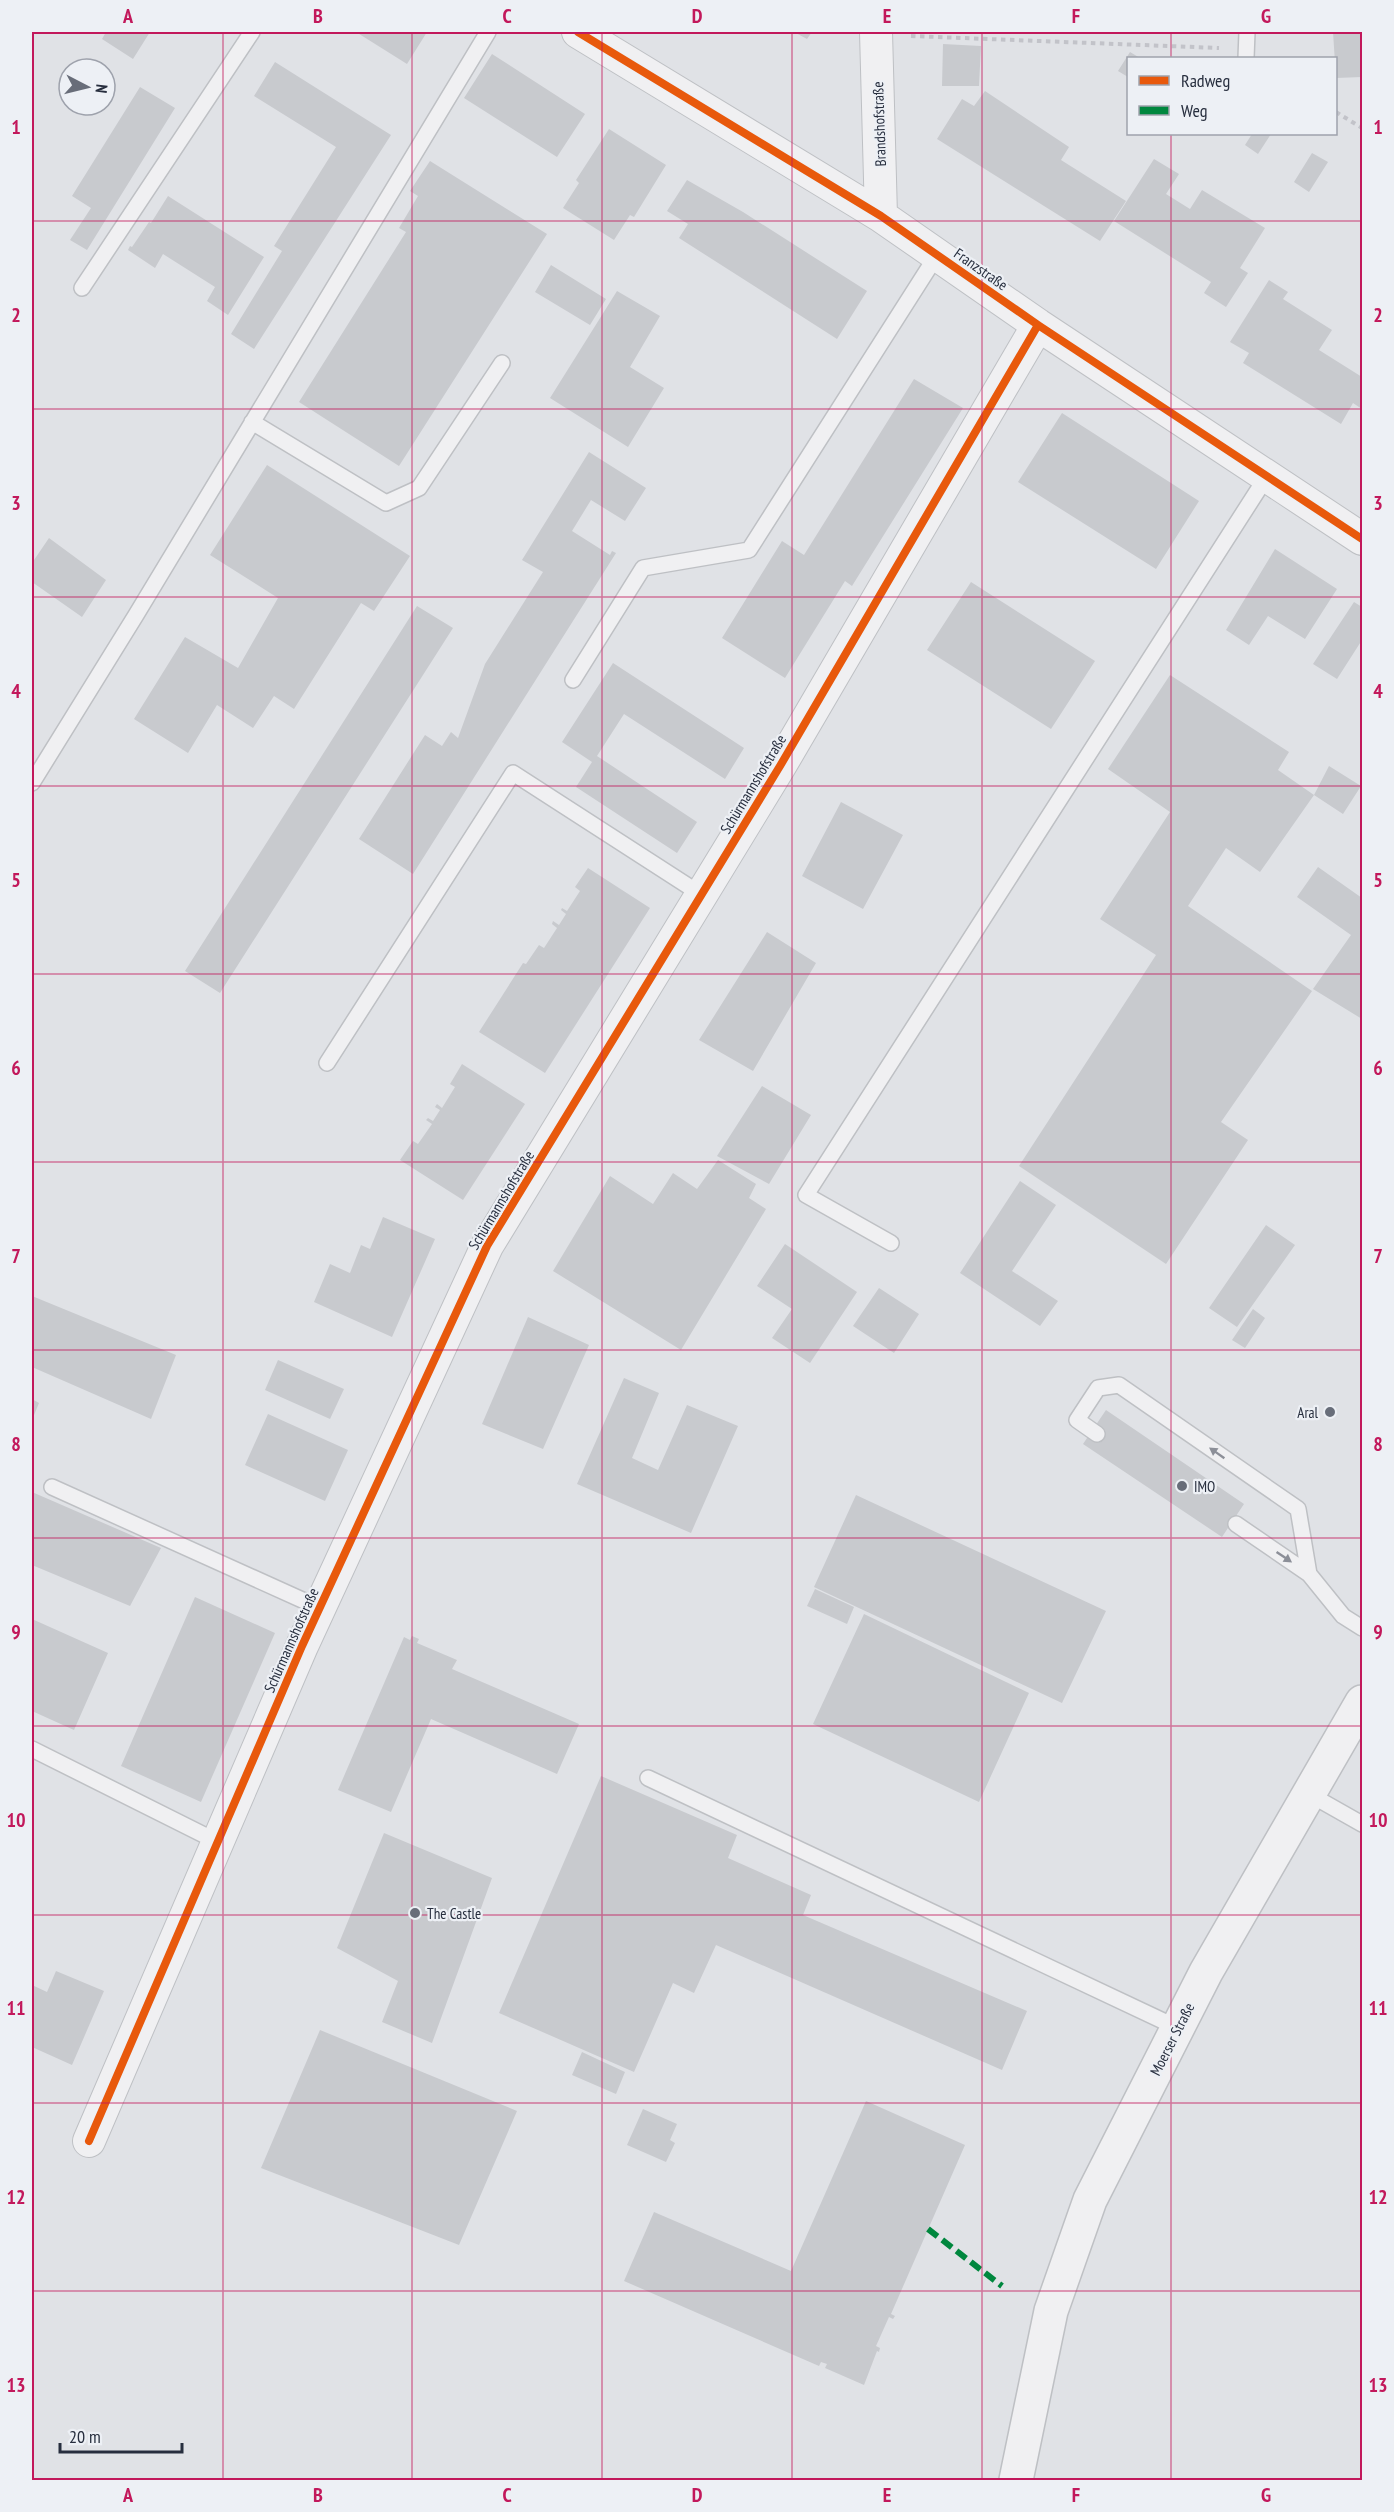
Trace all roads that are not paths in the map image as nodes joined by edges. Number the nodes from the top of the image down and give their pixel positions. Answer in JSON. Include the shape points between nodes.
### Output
{"nodes":[{"id":1,"x":252,"y":32,"type":"edge"},
{"id":2,"x":488,"y":32,"type":"edge"},
{"id":3,"x":578,"y":32,"type":"edge"},
{"id":4,"x":1247,"y":32,"type":"edge"},
{"id":5,"x":876,"y":33,"type":"edge"},
{"id":6,"x":1246,"y":54,"type":"edge"},
{"id":7,"x":881,"y":216,"type":"junction"},
{"id":8,"x":937,"y":255,"type":"junction"},
{"id":9,"x":82,"y":288,"type":"dead end"},
{"id":10,"x":1038,"y":325,"type":"junction"},
{"id":11,"x":502,"y":363,"type":"dead end"},
{"id":12,"x":252,"y":422,"type":"junction"},
{"id":13,"x":1267,"y":476,"type":"junction"},
{"id":14,"x":1362,"y":538,"type":"edge"},
{"id":15,"x":573,"y":680,"type":"dead end"},
{"id":16,"x":32,"y":783,"type":"edge"},
{"id":17,"x":702,"y":894,"type":"junction"},
{"id":18,"x":327,"y":1063,"type":"dead end"},
{"id":19,"x":891,"y":1243,"type":"dead end"},
{"id":20,"x":1097,"y":1434,"type":"dead end"},
{"id":21,"x":52,"y":1487,"type":"dead end"},
{"id":22,"x":1236,"y":1524,"type":"dead end"},
{"id":23,"x":1309,"y":1574,"type":"junction"},
{"id":24,"x":320,"y":1608,"type":"junction"},
{"id":25,"x":1362,"y":1628,"type":"edge"},
{"id":26,"x":1362,"y":1702,"type":"edge"},
{"id":27,"x":32,"y":1749,"type":"edge"},
{"id":28,"x":648,"y":1778,"type":"dead end"},
{"id":29,"x":1309,"y":1794,"type":"junction"},
{"id":30,"x":1362,"y":1824,"type":"edge"},
{"id":31,"x":218,"y":1842,"type":"junction"},
{"id":32,"x":1178,"y":2028,"type":"junction"},
{"id":33,"x":89,"y":2141,"type":"dead end"},
{"id":34,"x":1032,"y":2398,"type":"junction"},
{"id":35,"x":1016,"y":2481,"type":"edge"},
{"id":36,"x":1031,"y":2481,"type":"edge"}],
"edges":[{"from":1,"to":9,"type":"lane"},
{"from":2,"to":12,"type":"lane"},
{"from":3,"to":7,"type":"street","name":"Franzstraße"},
{"from":4,"to":6,"type":"lane"},
{"from":5,"to":7,"type":"street","name":"Brandshofstraße"},
{"from":7,"to":8,"type":"street","name":"Franzstraße"},
{"from":8,"to":10,"type":"street","name":"Franzstraße"},
{"from":8,"to":15,"type":"lane","via":[[749,550],[643,568]]},
{"from":10,"to":13,"type":"street","name":"Franzstraße"},
{"from":10,"to":17,"type":"street","name":"Schürmannshofstraße"},
{"from":11,"to":12,"type":"lane","via":[[419,488],[386,503]]},
{"from":12,"to":16,"type":"lane"},
{"from":13,"to":14,"type":"street","name":"Franzstraße"},
{"from":13,"to":19,"type":"lane","via":[[806,1195]]},
{"from":17,"to":18,"type":"lane","via":[[513,773]]},
{"from":17,"to":24,"type":"street","name":"Schürmannshofstraße","via":[[487,1246]]},
{"from":23,"to":20,"type":"lane","one_way":true,"via":[[1298,1509],[1119,1385],[1098,1388],[1077,1420]]},
{"from":21,"to":24,"type":"lane"},
{"from":22,"to":23,"type":"lane","one_way":true},
{"from":23,"to":25,"type":"lane","via":[[1343,1616]]},
{"from":24,"to":31,"type":"street","name":"Schürmannshofstraße"},
{"from":26,"to":29,"type":"street","name":"Moerser Straße"},
{"from":27,"to":31,"type":"lane"},
{"from":28,"to":32,"type":"lane"},
{"from":29,"to":30,"type":"lane"},
{"from":29,"to":32,"type":"street","name":"Moerser Straße"},
{"from":31,"to":33,"type":"street","name":"Schürmannshofstraße"},
{"from":32,"to":34,"type":"street","name":"Moerser Straße","via":[[1090,2200],[1052,2311]]},
{"from":34,"to":35,"type":"street","name":"Moerser Straße"},
{"from":34,"to":36,"type":"street","name":"Moerser Straße"}]}
